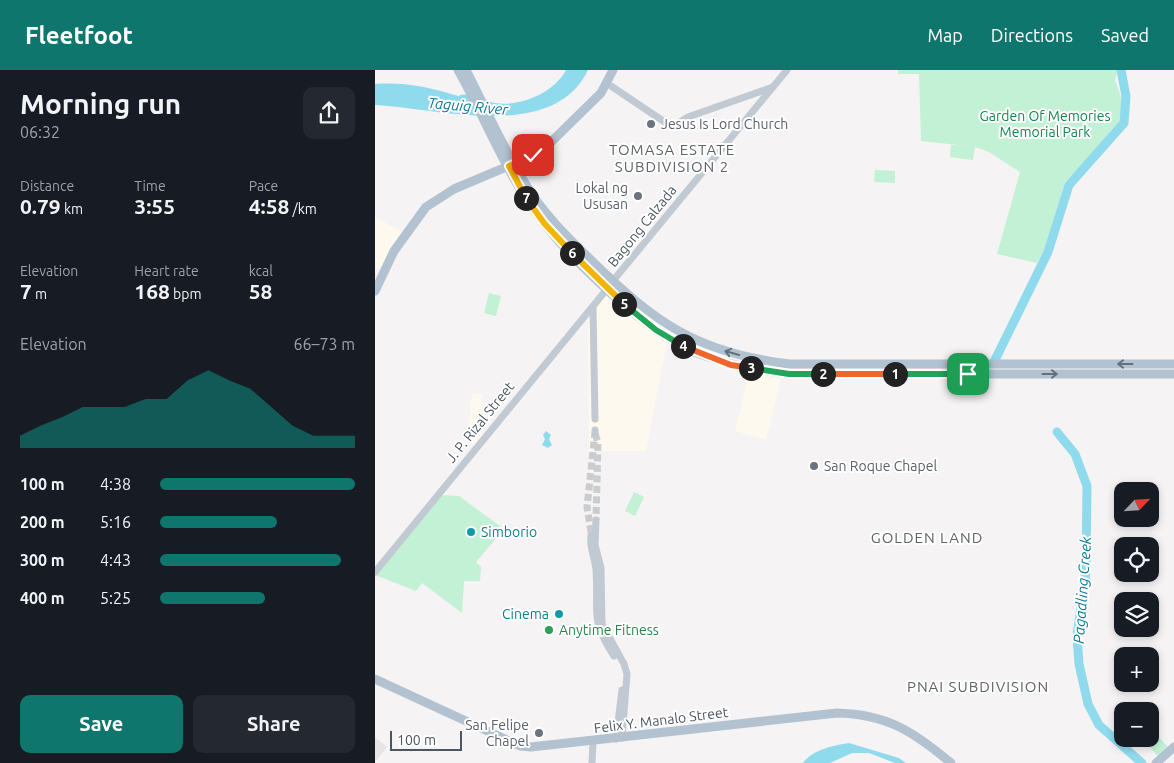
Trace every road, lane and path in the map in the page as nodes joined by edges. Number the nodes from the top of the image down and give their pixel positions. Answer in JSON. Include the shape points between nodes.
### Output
{"nodes":[{"id":1,"x":613,"y":70,"type":"edge"},
{"id":2,"x":787,"y":70,"type":"edge"},
{"id":3,"x":462,"y":72,"type":"edge"},
{"id":4,"x":608,"y":84,"type":"junction"},
{"id":5,"x":773,"y":87,"type":"junction"},
{"id":6,"x":490,"y":124,"type":"junction"},
{"id":7,"x":511,"y":165,"type":"junction"},
{"id":8,"x":606,"y":282,"type":"junction"},
{"id":9,"x":375,"y":291,"type":"edge"},
{"id":10,"x":593,"y":306,"type":"junction"},
{"id":11,"x":1174,"y":364,"type":"edge"},
{"id":12,"x":1174,"y":374,"type":"edge"},
{"id":13,"x":595,"y":419,"type":"dead end"},
{"id":14,"x":596,"y":520,"type":"tunnel mouth"},
{"id":15,"x":591,"y":532,"type":"tunnel mouth"},
{"id":16,"x":375,"y":572,"type":"edge"},
{"id":17,"x":375,"y":679,"type":"edge"},
{"id":18,"x":619,"y":739,"type":"junction"},
{"id":19,"x":593,"y":742,"type":"junction"},
{"id":20,"x":1174,"y":747,"type":"edge"},
{"id":21,"x":592,"y":763,"type":"edge"},
{"id":22,"x":951,"y":763,"type":"edge"},
{"id":23,"x":1156,"y":763,"type":"edge"}],
"edges":[{"from":1,"to":4,"type":"main road"},
{"from":2,"to":5,"type":"street","name":"Bagong Calzada"},
{"from":3,"to":6,"type":"main road"},
{"from":3,"to":6,"type":"main road","via":[[471,81]]},
{"from":4,"to":5,"type":"street","via":[[672,127],[688,117]]},
{"from":4,"to":7,"type":"main road","via":[[560,136]]},
{"from":5,"to":8,"type":"street","name":"Bagong Calzada"},
{"from":6,"to":7,"type":"main road"},
{"from":7,"to":8,"type":"main road","via":[[549,216]]},
{"from":7,"to":9,"type":"main road","via":[[454,189],[427,207],[394,251]]},
{"from":8,"to":10,"type":"street","name":"J. P. Rizal Street"},
{"from":11,"to":8,"type":"main road","one_way":true,"via":[[770,362],[696,341],[664,324]]},
{"from":8,"to":12,"type":"main road","one_way":true,"via":[[656,330],[691,350],[731,365],[768,372]]},
{"from":10,"to":13,"type":"street"},
{"from":10,"to":16,"type":"street","name":"J. P. Rizal Street"},
{"from":14,"to":18,"type":"street","via":[[602,624],[627,674]]},
{"from":15,"to":18,"type":"street","via":[[598,628],[623,676]]},
{"from":17,"to":19,"type":"main road","name":"Felix Y. Manalo Street","via":[[520,746]]},
{"from":18,"to":19,"type":"main road","name":"Felix Y. Manalo Street"},
{"from":18,"to":22,"type":"main road","name":"Felix Y. Manalo Street","via":[[855,713],[910,731]]},
{"from":19,"to":21,"type":"street"},
{"from":20,"to":23,"type":"main road"}]}
